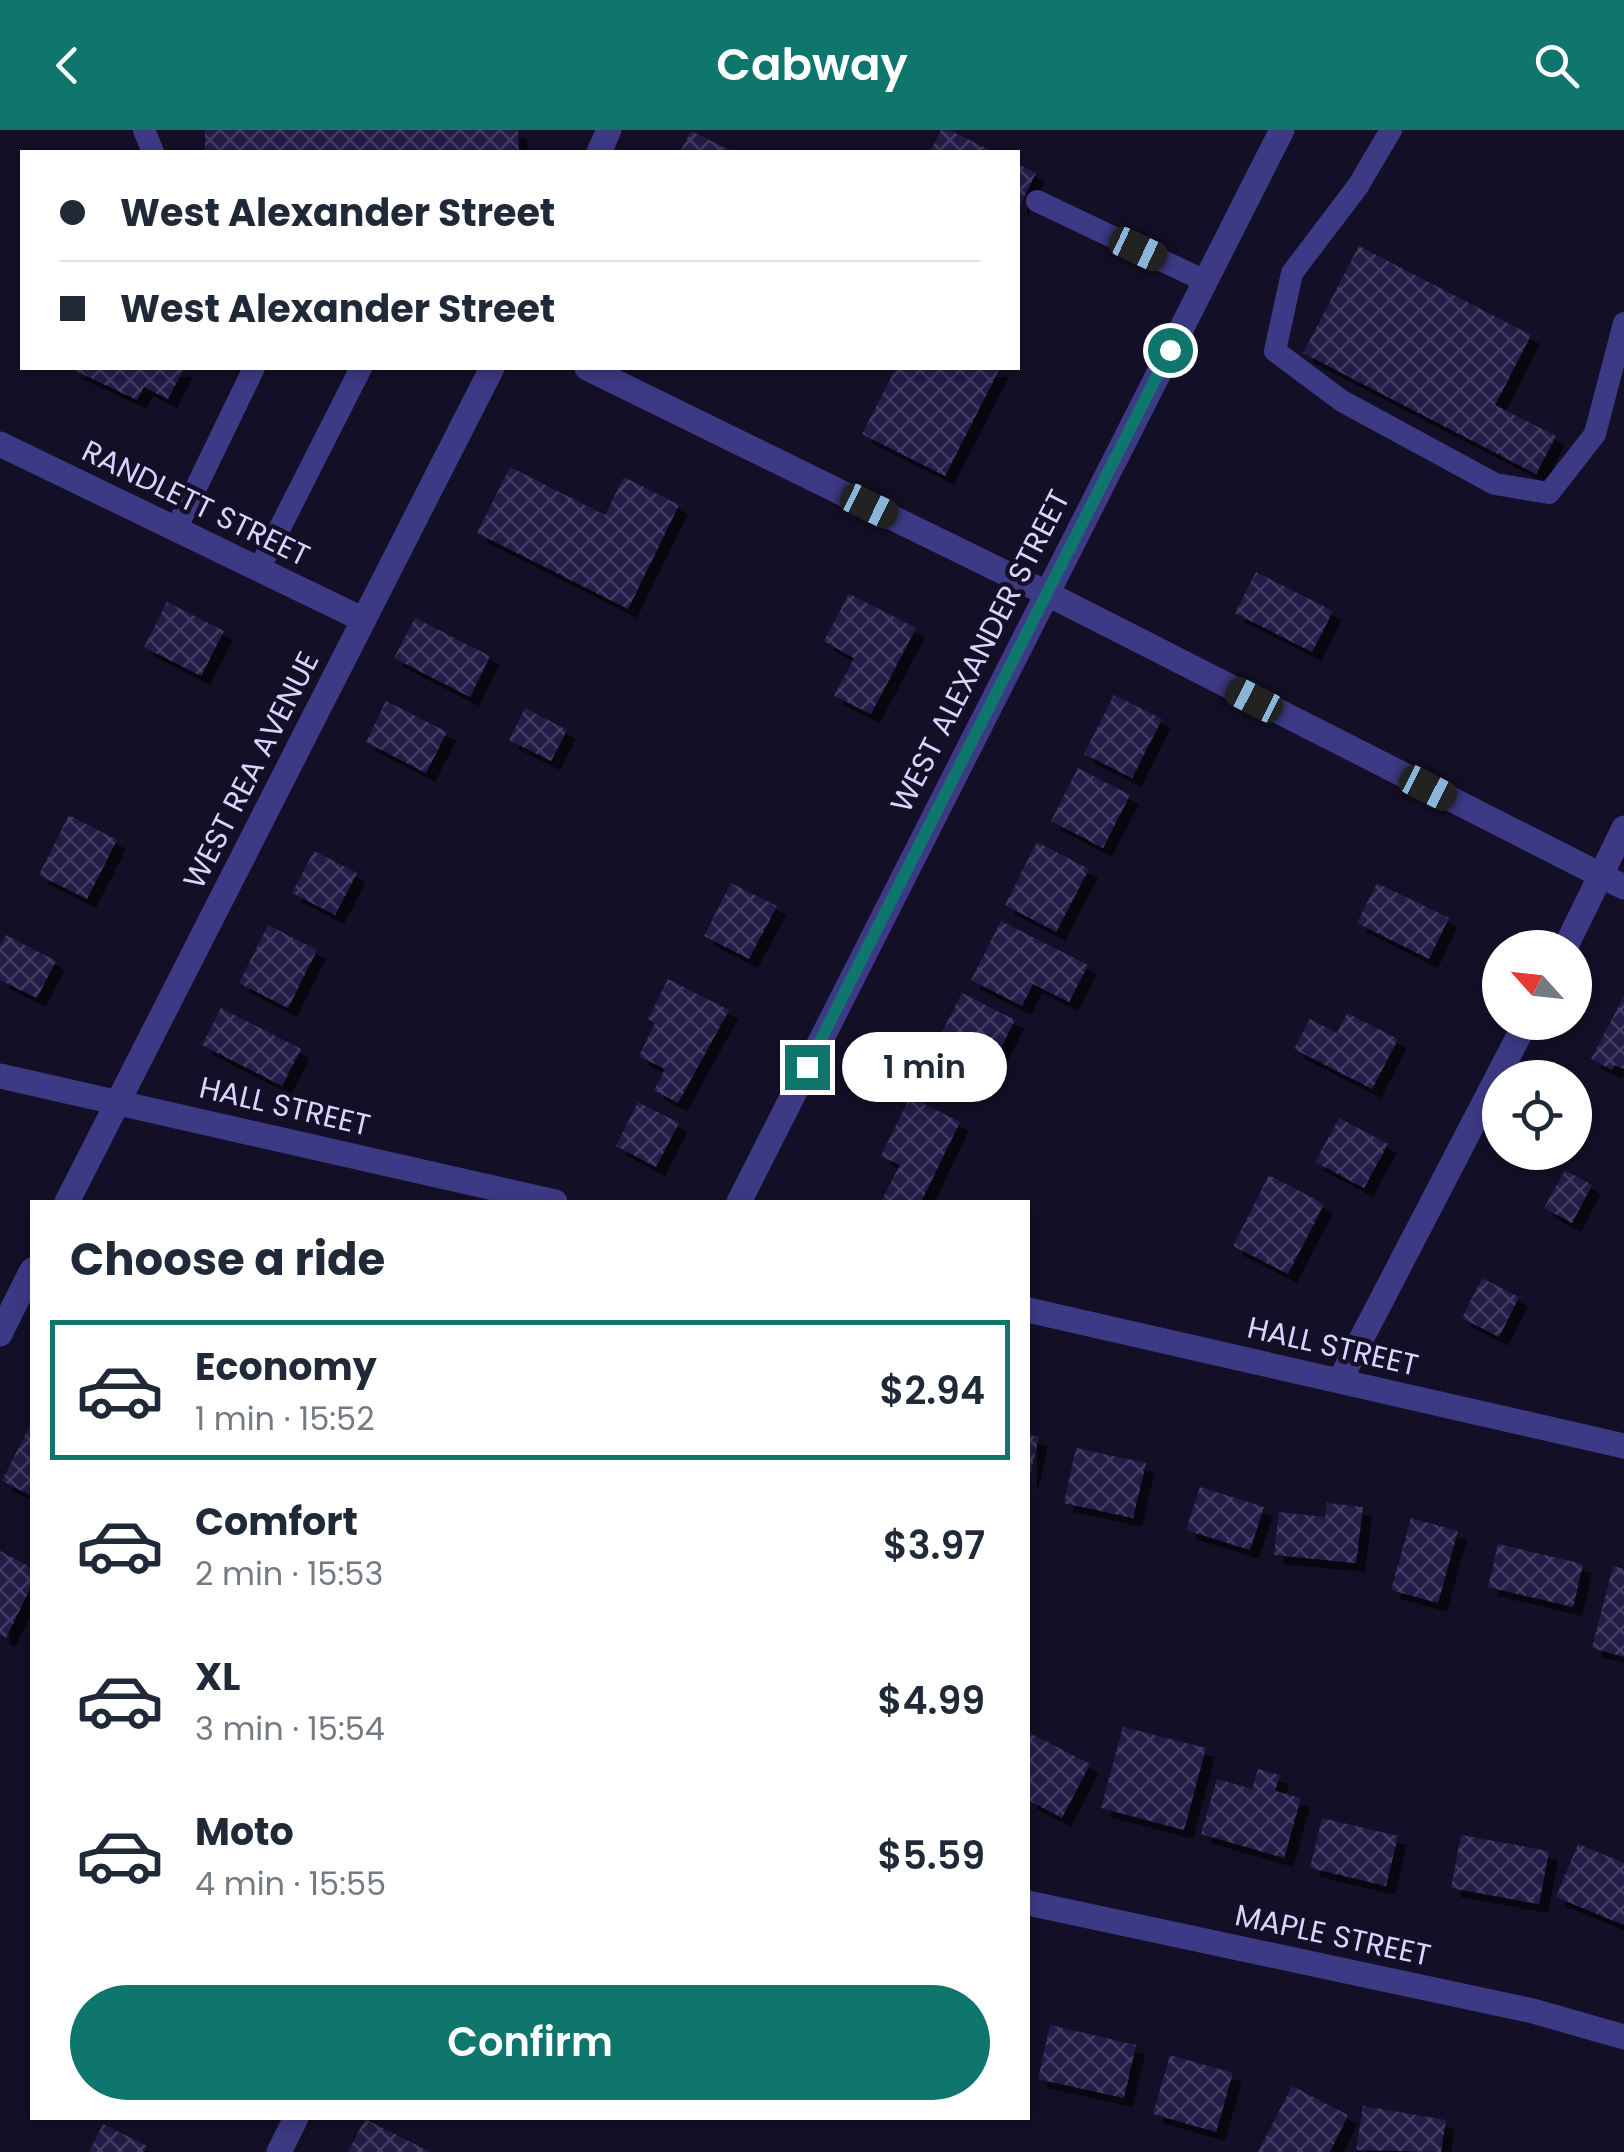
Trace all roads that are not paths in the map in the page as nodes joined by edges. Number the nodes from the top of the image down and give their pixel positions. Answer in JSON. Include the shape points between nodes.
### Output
{"nodes":[{"id":1,"x":1282,"y":130,"type":"edge"},
{"id":2,"x":1391,"y":130,"type":"edge"},
{"id":3,"x":1037,"y":201,"type":"dead end"},
{"id":4,"x":1205,"y":281,"type":"junction"},
{"id":5,"x":1624,"y":323,"type":"edge"},
{"id":6,"x":253,"y":370,"type":"edge"},
{"id":7,"x":360,"y":370,"type":"edge"},
{"id":8,"x":491,"y":370,"type":"edge"},
{"id":9,"x":590,"y":370,"type":"edge"},
{"id":10,"x":0,"y":444,"type":"edge"},
{"id":11,"x":176,"y":529,"type":"junction"},
{"id":12,"x":258,"y":569,"type":"junction"},
{"id":13,"x":1046,"y":594,"type":"junction"},
{"id":14,"x":364,"y":620,"type":"junction"},
{"id":15,"x":1624,"y":828,"type":"edge"},
{"id":16,"x":1613,"y":882,"type":"edge"},
{"id":17,"x":1578,"y":930,"type":"edge"},
{"id":18,"x":1517,"y":1040,"type":"edge"},
{"id":19,"x":0,"y":1076,"type":"edge"},
{"id":20,"x":119,"y":1101,"type":"junction"},
{"id":21,"x":68,"y":1200,"type":"edge"},
{"id":22,"x":545,"y":1200,"type":"edge"},
{"id":23,"x":739,"y":1200,"type":"edge"},
{"id":24,"x":30,"y":1274,"type":"edge"},
{"id":25,"x":1030,"y":1310,"type":"edge"},
{"id":26,"x":0,"y":1334,"type":"edge"},
{"id":27,"x":1340,"y":1380,"type":"junction"},
{"id":28,"x":1624,"y":1446,"type":"edge"},
{"id":29,"x":1030,"y":1903,"type":"edge"},
{"id":30,"x":1624,"y":2037,"type":"edge"},
{"id":31,"x":295,"y":2120,"type":"edge"},
{"id":32,"x":279,"y":2152,"type":"edge"}],
"edges":[{"from":1,"to":4,"type":"street","name":"WEST ALEXANDER STREET"},
{"from":2,"to":5,"type":"lane","via":[[1292,273],[1275,352],[1342,401],[1495,484],[1549,493],[1595,434]]},
{"from":3,"to":4,"type":"lane"},
{"from":4,"to":13,"type":"street","name":"WEST ALEXANDER STREET"},
{"from":6,"to":11,"type":"lane"},
{"from":7,"to":12,"type":"lane"},
{"from":8,"to":14,"type":"street","name":"WEST REA AVENUE"},
{"from":9,"to":13,"type":"street"},
{"from":10,"to":11,"type":"street","name":"RANDLETT STREET"},
{"from":11,"to":12,"type":"street","name":"RANDLETT STREET"},
{"from":12,"to":14,"type":"street","name":"RANDLETT STREET"},
{"from":13,"to":16,"type":"street"},
{"from":13,"to":23,"type":"street","name":"WEST ALEXANDER STREET"},
{"from":14,"to":20,"type":"street","name":"WEST REA AVENUE"},
{"from":15,"to":16,"type":"street"},
{"from":16,"to":17,"type":"street"},
{"from":18,"to":27,"type":"street"},
{"from":19,"to":20,"type":"street","name":"HALL STREET"},
{"from":20,"to":21,"type":"street","name":"WEST REA AVENUE"},
{"from":20,"to":22,"type":"street","name":"HALL STREET"},
{"from":24,"to":26,"type":"street"},
{"from":25,"to":27,"type":"street","name":"HALL STREET"},
{"from":27,"to":28,"type":"street","name":"HALL STREET"},
{"from":29,"to":30,"type":"street","name":"MAPLE STREET"},
{"from":31,"to":32,"type":"street"}]}
